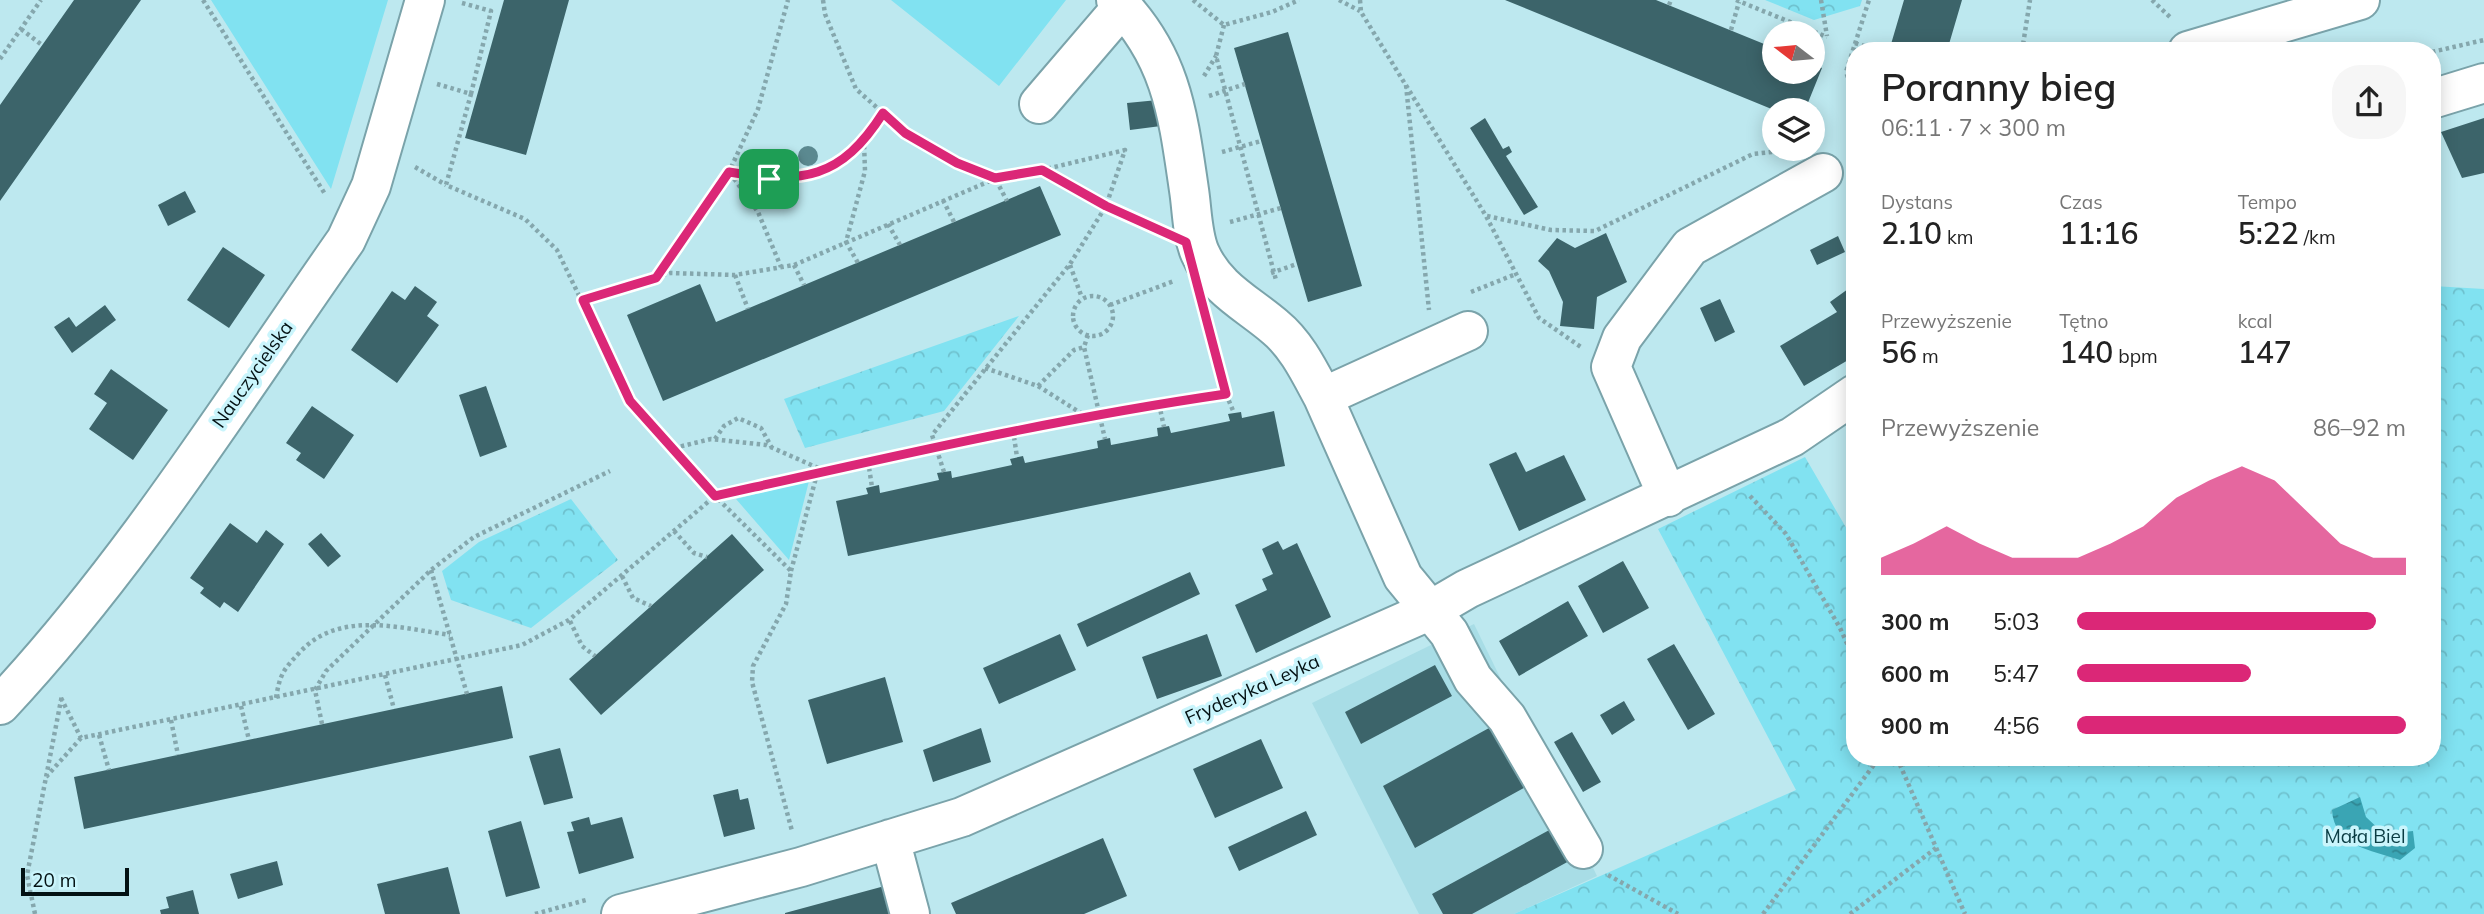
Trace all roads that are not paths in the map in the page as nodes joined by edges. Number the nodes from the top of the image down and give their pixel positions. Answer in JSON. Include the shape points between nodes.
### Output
{"nodes":[{"id":1,"x":425,"y":0,"type":"edge"},
{"id":2,"x":2360,"y":0,"type":"edge"},
{"id":3,"x":1120,"y":3,"type":"edge"},
{"id":4,"x":2218,"y":42,"type":"edge"},
{"id":5,"x":2484,"y":83,"type":"edge"},
{"id":6,"x":2441,"y":96,"type":"edge"},
{"id":7,"x":1039,"y":104,"type":"dead end"},
{"id":8,"x":1823,"y":173,"type":"dead end"},
{"id":9,"x":1444,"y":317,"type":"road end"},
{"id":10,"x":1323,"y":397,"type":"junction"},
{"id":11,"x":1846,"y":400,"type":"edge"},
{"id":12,"x":1668,"y":497,"type":"junction"},
{"id":13,"x":1431,"y":610,"type":"junction"},
{"id":14,"x":0,"y":705,"type":"edge"},
{"id":15,"x":890,"y":839,"type":"junction"},
{"id":16,"x":1583,"y":849,"type":"road end"},
{"id":17,"x":621,"y":914,"type":"edge"},
{"id":18,"x":910,"y":914,"type":"edge"}],
"edges":[{"from":1,"to":14,"type":"street","name":"Nauczycielska","via":[[371,186],[346,240],[112,574]]},
{"from":2,"to":4,"type":"street"},
{"from":3,"to":7,"type":"street"},
{"from":3,"to":10,"type":"street","via":[[1160,58],[1175,99],[1180,232],[1200,252],[1224,290],[1277,328]]},
{"from":5,"to":6,"type":"street"},
{"from":8,"to":12,"type":"street","via":[[1690,247],[1622,338],[1611,367]]},
{"from":9,"to":10,"type":"street"},
{"from":10,"to":13,"type":"street","via":[[1403,577]]},
{"from":11,"to":12,"type":"street","name":"Fryderyka Leyka","via":[[1792,436]]},
{"from":12,"to":13,"type":"street","name":"Fryderyka Leyka"},
{"from":13,"to":15,"type":"street","name":"Fryderyka Leyka","via":[[962,817]]},
{"from":13,"to":16,"type":"street","via":[[1473,679],[1507,718]]},
{"from":15,"to":17,"type":"street","name":"Fryderyka Leyka"},
{"from":15,"to":18,"type":"street"}]}
